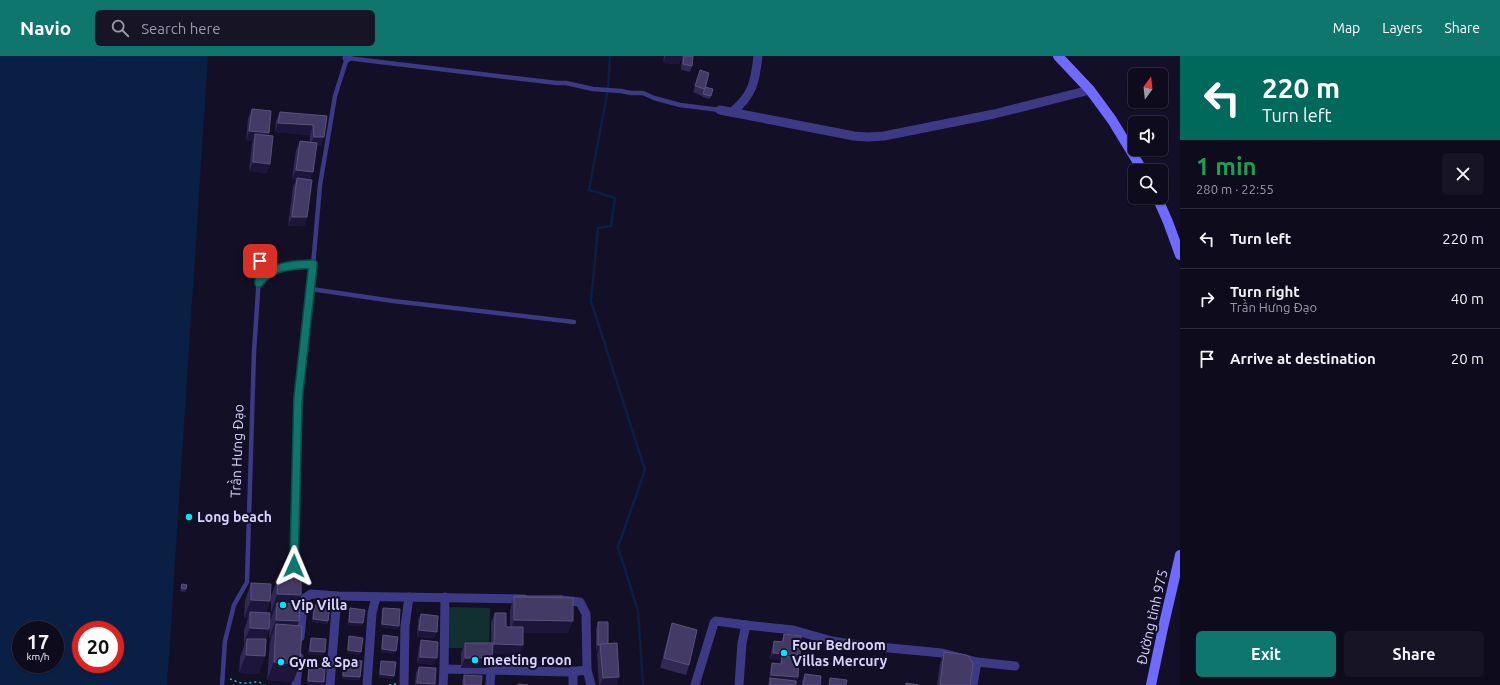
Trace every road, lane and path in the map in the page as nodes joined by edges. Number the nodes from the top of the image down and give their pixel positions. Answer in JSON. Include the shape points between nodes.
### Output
{"nodes":[{"id":1,"x":758,"y":56,"type":"edge"},
{"id":2,"x":1058,"y":56,"type":"edge"},
{"id":3,"x":347,"y":57,"type":"edge"},
{"id":4,"x":1090,"y":90,"type":"junction"},
{"id":5,"x":720,"y":110,"type":"joint"},
{"id":6,"x":732,"y":112,"type":"junction"},
{"id":7,"x":1139,"y":164,"type":"edge"},
{"id":8,"x":1160,"y":204,"type":"edge"},
{"id":9,"x":1180,"y":255,"type":"edge"},
{"id":10,"x":260,"y":261,"type":"dead end"},
{"id":11,"x":313,"y":264,"type":"junction"},
{"id":12,"x":259,"y":283,"type":"junction"},
{"id":13,"x":311,"y":289,"type":"junction"},
{"id":14,"x":574,"y":322,"type":"dead end"},
{"id":15,"x":1180,"y":555,"type":"edge"},
{"id":16,"x":294,"y":566,"type":"dead end"},
{"id":17,"x":338,"y":596,"type":"junction"},
{"id":18,"x":376,"y":597,"type":"junction"},
{"id":19,"x":409,"y":597,"type":"junction"},
{"id":20,"x":445,"y":598,"type":"junction"},
{"id":21,"x":535,"y":600,"type":"edge"},
{"id":22,"x":550,"y":600,"type":"edge"},
{"id":23,"x":746,"y":624,"type":"junction"},
{"id":24,"x":977,"y":662,"type":"junction"},
{"id":25,"x":1015,"y":666,"type":"dead end"},
{"id":26,"x":444,"y":669,"type":"junction"},
{"id":27,"x":586,"y":670,"type":"junction"},
{"id":28,"x":491,"y":671,"type":"junction"},
{"id":29,"x":573,"y":671,"type":"junction"},
{"id":30,"x":222,"y":677,"type":"junction"},
{"id":31,"x":222,"y":685,"type":"edge"},
{"id":32,"x":264,"y":685,"type":"edge"},
{"id":33,"x":296,"y":685,"type":"edge"},
{"id":34,"x":330,"y":685,"type":"edge"},
{"id":35,"x":367,"y":685,"type":"edge"},
{"id":36,"x":389,"y":685,"type":"edge"},
{"id":37,"x":400,"y":685,"type":"edge"},
{"id":38,"x":404,"y":685,"type":"edge"},
{"id":39,"x":443,"y":685,"type":"edge"},
{"id":40,"x":490,"y":685,"type":"edge"},
{"id":41,"x":498,"y":685,"type":"edge"},
{"id":42,"x":573,"y":685,"type":"edge"},
{"id":43,"x":591,"y":685,"type":"edge"},
{"id":44,"x":695,"y":685,"type":"edge"},
{"id":45,"x":739,"y":685,"type":"edge"},
{"id":46,"x":973,"y":685,"type":"edge"},
{"id":47,"x":1151,"y":685,"type":"edge"}],
"edges":[{"from":1,"to":6,"type":"street","via":[[750,93]]},
{"from":2,"to":4,"type":"main road"},
{"from":3,"to":5,"type":"lane","via":[[643,93],[680,105]]},
{"from":3,"to":11,"type":"lane","via":[[328,129]]},
{"from":4,"to":6,"type":"street","via":[[994,114],[876,137],[854,136]]},
{"from":4,"to":7,"type":"main road"},
{"from":5,"to":6,"type":"street"},
{"from":8,"to":9,"type":"main road"},
{"from":10,"to":12,"type":"lane","name":"Trần Hưng Đạo"},
{"from":11,"to":12,"type":"lane","via":[[285,266],[264,276]]},
{"from":11,"to":13,"type":"lane"},
{"from":12,"to":30,"type":"lane","name":"Trần Hưng Đạo","via":[[254,352],[247,582],[234,605],[224,641]]},
{"from":13,"to":14,"type":"lane"},
{"from":13,"to":16,"type":"lane","via":[[298,399]]},
{"from":15,"to":47,"type":"main road","name":"Đường tỉnh 975"},
{"from":17,"to":18,"type":"street"},
{"from":17,"to":33,"type":"street","via":[[311,594],[305,598]]},
{"from":17,"to":34,"type":"street"},
{"from":18,"to":19,"type":"street"},
{"from":18,"to":35,"type":"street","via":[[372,613]]},
{"from":19,"to":20,"type":"street"},
{"from":19,"to":38,"type":"street","via":[[405,626]]},
{"from":20,"to":21,"type":"street"},
{"from":20,"to":26,"type":"street"},
{"from":22,"to":27,"type":"street","via":[[580,602],[586,614]]},
{"from":23,"to":24,"type":"street","via":[[793,630],[858,645],[942,653]]},
{"from":23,"to":44,"type":"street","via":[[724,621],[714,623]]},
{"from":23,"to":45,"type":"street"},
{"from":24,"to":25,"type":"street"},
{"from":24,"to":46,"type":"street"},
{"from":26,"to":28,"type":"street"},
{"from":26,"to":39,"type":"street"},
{"from":27,"to":29,"type":"street"},
{"from":27,"to":43,"type":"street"},
{"from":28,"to":29,"type":"street"},
{"from":28,"to":40,"type":"street"},
{"from":29,"to":42,"type":"street"},
{"from":30,"to":31,"type":"lane","name":"Trần Hưng Đạo"},
{"from":30,"to":32,"type":"path","via":[[240,683],[250,684],[255,681]]},
{"from":36,"to":37,"type":"path"},
{"from":40,"to":41,"type":"street"}]}
